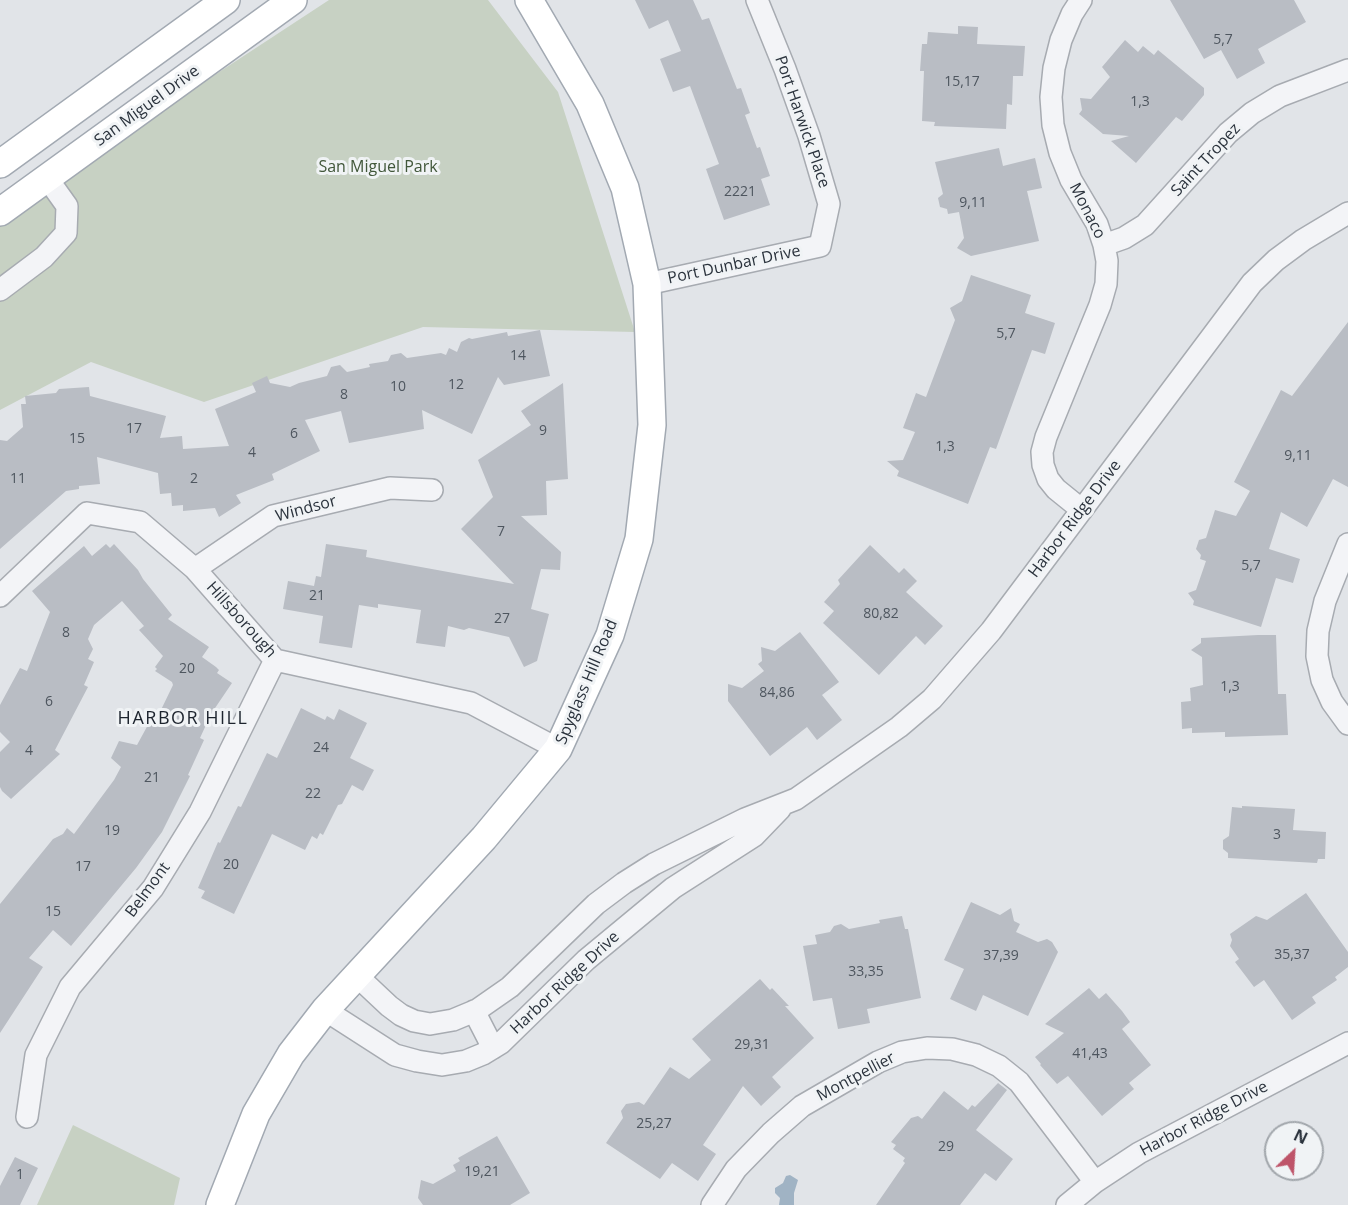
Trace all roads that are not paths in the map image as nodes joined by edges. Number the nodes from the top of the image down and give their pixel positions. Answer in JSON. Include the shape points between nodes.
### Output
{"nodes":[{"id":1,"x":226,"y":0,"type":"edge"},
{"id":2,"x":293,"y":0,"type":"edge"},
{"id":3,"x":529,"y":0,"type":"edge"},
{"id":4,"x":757,"y":0,"type":"edge"},
{"id":5,"x":1081,"y":0,"type":"edge"},
{"id":6,"x":1348,"y":70,"type":"edge"},
{"id":7,"x":0,"y":164,"type":"edge"},
{"id":8,"x":47,"y":178,"type":"junction"},
{"id":9,"x":0,"y":213,"type":"edge"},
{"id":10,"x":1348,"y":213,"type":"edge"},
{"id":11,"x":1104,"y":245,"type":"junction"},
{"id":12,"x":820,"y":246,"type":"joint"},
{"id":13,"x":647,"y":285,"type":"junction"},
{"id":14,"x":0,"y":290,"type":"edge"},
{"id":15,"x":432,"y":490,"type":"dead end"},
{"id":16,"x":1082,"y":510,"type":"junction"},
{"id":17,"x":1348,"y":544,"type":"edge"},
{"id":18,"x":195,"y":569,"type":"junction"},
{"id":19,"x":0,"y":596,"type":"edge"},
{"id":20,"x":275,"y":660,"type":"junction"},
{"id":21,"x":1348,"y":724,"type":"edge"},
{"id":22,"x":558,"y":749,"type":"junction"},
{"id":23,"x":783,"y":806,"type":"junction"},
{"id":24,"x":356,"y":975,"type":"junction"},
{"id":25,"x":325,"y":1010,"type":"junction"},
{"id":26,"x":474,"y":1011,"type":"junction"},
{"id":27,"x":1348,"y":1043,"type":"edge"},
{"id":28,"x":493,"y":1048,"type":"junction"},
{"id":29,"x":27,"y":1117,"type":"dead end"},
{"id":30,"x":1095,"y":1182,"type":"junction"},
{"id":31,"x":220,"y":1205,"type":"edge"},
{"id":32,"x":712,"y":1205,"type":"edge"},
{"id":33,"x":1067,"y":1205,"type":"edge"}],
"edges":[{"from":1,"to":7,"type":"main road"},
{"from":2,"to":8,"type":"main road","name":"San Miguel Drive"},
{"from":3,"to":13,"type":"main road","name":"Spyglass Hill Road","via":[[590,104],[621,178]]},
{"from":4,"to":12,"type":"street","name":"Port Harwick Place","via":[[809,136],[829,204]]},
{"from":5,"to":11,"type":"street","name":"Monaco","via":[[1061,40],[1054,68],[1053,125],[1071,180],[1097,224]]},
{"from":6,"to":11,"type":"street","name":"Saint Tropez","via":[[1289,92],[1252,112],[1145,225]]},
{"from":8,"to":9,"type":"main road","name":"San Miguel Drive"},
{"from":8,"to":14,"type":"street","via":[[67,206],[66,233],[44,257]]},
{"from":10,"to":16,"type":"street","name":"Harbor Ridge Drive","via":[[1303,240],[1252,284]]},
{"from":11,"to":16,"type":"street","name":"Monaco","via":[[1106,284],[1100,305],[1042,452],[1048,479]]},
{"from":12,"to":13,"type":"street","name":"Port Dunbar Drive"},
{"from":13,"to":22,"type":"main road","name":"Spyglass Hill Road","via":[[652,425],[639,539],[610,635]]},
{"from":15,"to":18,"type":"street","name":"Windsor","via":[[390,488],[273,516]]},
{"from":16,"to":23,"type":"street","name":"Harbor Ridge Drive","via":[[991,631],[932,699],[899,727]]},
{"from":17,"to":21,"type":"street","via":[[1325,600],[1317,656],[1332,702]]},
{"from":18,"to":19,"type":"street","name":"Hillsborough","via":[[140,522],[87,513]]},
{"from":18,"to":20,"type":"street","name":"Hillsborough"},
{"from":20,"to":22,"type":"street","name":"Hillsborough","via":[[471,703]]},
{"from":20,"to":29,"type":"street","name":"Belmont","via":[[200,812],[153,888],[70,987],[36,1054]]},
{"from":22,"to":24,"type":"main road","name":"Spyglass Hill Road","via":[[484,838]]},
{"from":23,"to":26,"type":"street","name":"Harbor Ridge Drive","via":[[745,819],[624,883],[596,904],[510,987]]},
{"from":23,"to":28,"type":"street","name":"Harbor Ridge Drive","via":[[754,836],[673,888],[586,960]]},
{"from":24,"to":25,"type":"main road","name":"Spyglass Hill Road"},
{"from":24,"to":26,"type":"street","name":"Harbor Ridge Drive","via":[[400,1015],[414,1021],[430,1024]]},
{"from":25,"to":28,"type":"street","name":"Harbor Ridge Drive","via":[[395,1055],[417,1061],[442,1065]]},
{"from":25,"to":31,"type":"main road","name":"Spyglass Hill Road","via":[[291,1053],[256,1114]]},
{"from":26,"to":28,"type":"street"},
{"from":27,"to":30,"type":"street","name":"Harbor Ridge Drive","via":[[1139,1153]]},
{"from":30,"to":32,"type":"street","name":"Montpellier","via":[[1019,1082],[999,1066],[976,1055],[927,1048],[902,1052],[879,1062],[802,1106],[736,1169]]},
{"from":30,"to":33,"type":"street","name":"Harbor Ridge Drive"}]}
